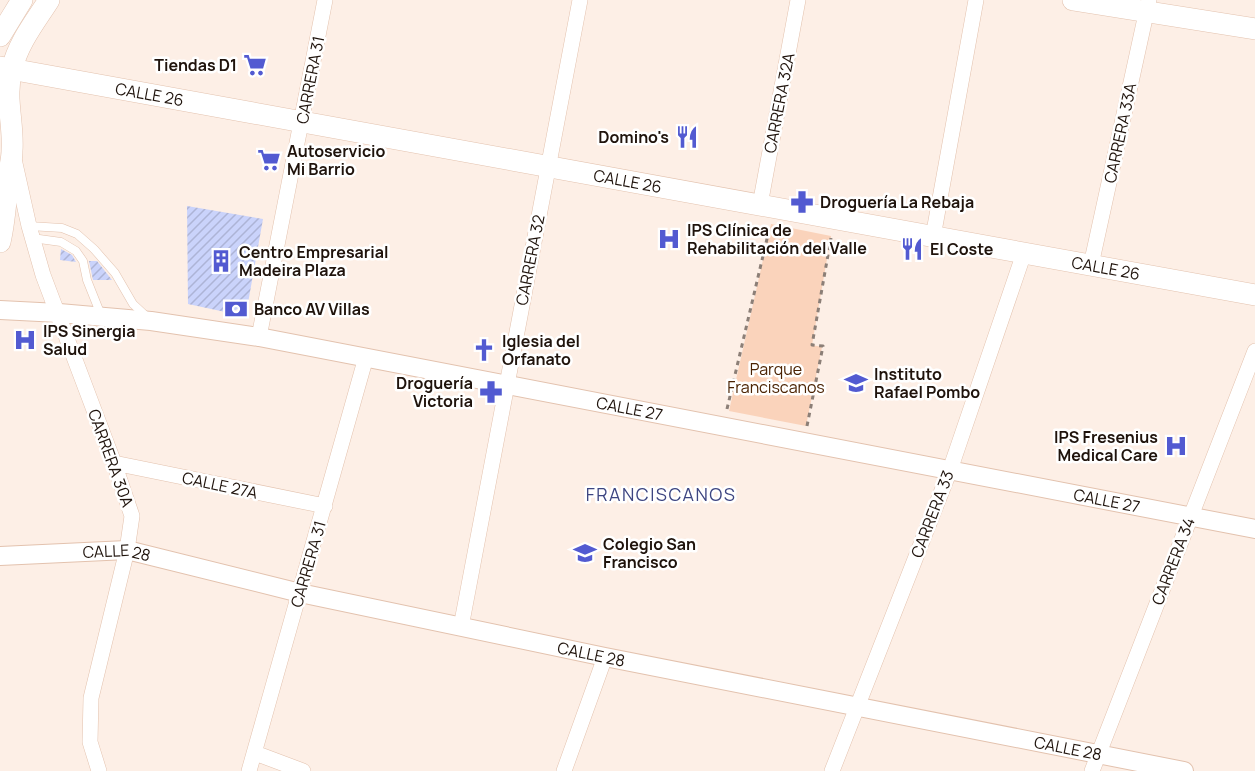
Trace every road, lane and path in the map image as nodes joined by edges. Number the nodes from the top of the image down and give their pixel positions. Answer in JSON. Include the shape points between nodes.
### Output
{"nodes":[{"id":1,"x":22,"y":0,"type":"edge"},
{"id":2,"x":49,"y":0,"type":"edge"},
{"id":3,"x":325,"y":0,"type":"edge"},
{"id":4,"x":580,"y":0,"type":"edge"},
{"id":5,"x":798,"y":0,"type":"edge"},
{"id":6,"x":976,"y":0,"type":"edge"},
{"id":7,"x":1073,"y":0,"type":"edge"},
{"id":8,"x":1148,"y":6,"type":"edge"},
{"id":9,"x":1255,"y":28,"type":"edge"},
{"id":10,"x":0,"y":36,"type":"edge"},
{"id":11,"x":6,"y":68,"type":"edge"},
{"id":12,"x":302,"y":122,"type":"junction"},
{"id":13,"x":12,"y":151,"type":"junction"},
{"id":14,"x":548,"y":167,"type":"junction"},
{"id":15,"x":767,"y":206,"type":"junction"},
{"id":16,"x":835,"y":219,"type":"junction"},
{"id":17,"x":31,"y":232,"type":"junction"},
{"id":18,"x":933,"y":237,"type":"junction"},
{"id":19,"x":0,"y":242,"type":"edge"},
{"id":20,"x":1024,"y":253,"type":"junction"},
{"id":21,"x":1091,"y":265,"type":"junction"},
{"id":22,"x":1255,"y":295,"type":"edge"},
{"id":23,"x":0,"y":310,"type":"edge"},
{"id":24,"x":59,"y":313,"type":"junction"},
{"id":25,"x":102,"y":316,"type":"junction"},
{"id":26,"x":151,"y":321,"type":"junction"},
{"id":27,"x":260,"y":337,"type":"junction"},
{"id":28,"x":1255,"y":351,"type":"edge"},
{"id":29,"x":366,"y":357,"type":"junction"},
{"id":30,"x":506,"y":384,"type":"junction"},
{"id":31,"x":723,"y":426,"type":"junction"},
{"id":32,"x":804,"y":441,"type":"junction"},
{"id":33,"x":114,"y":463,"type":"junction"},
{"id":34,"x":950,"y":470,"type":"junction"},
{"id":35,"x":325,"y":506,"type":"junction"},
{"id":36,"x":1191,"y":516,"type":"junction"},
{"id":37,"x":1255,"y":529,"type":"edge"},
{"id":38,"x":127,"y":550,"type":"junction"},
{"id":39,"x":0,"y":556,"type":"edge"},
{"id":40,"x":300,"y":593,"type":"junction"},
{"id":41,"x":460,"y":627,"type":"junction"},
{"id":42,"x":605,"y":657,"type":"junction"},
{"id":43,"x":856,"y":706,"type":"junction"},
{"id":44,"x":255,"y":753,"type":"junction"},
{"id":45,"x":1098,"y":753,"type":"junction"},
{"id":46,"x":99,"y":771,"type":"edge"},
{"id":47,"x":249,"y":771,"type":"edge"},
{"id":48,"x":303,"y":771,"type":"edge"},
{"id":49,"x":564,"y":771,"type":"edge"},
{"id":50,"x":832,"y":771,"type":"edge"},
{"id":51,"x":1092,"y":771,"type":"edge"},
{"id":52,"x":1184,"y":771,"type":"edge"}],
"edges":[{"from":1,"to":10,"type":"main road"},
{"from":2,"to":11,"type":"main road"},
{"from":3,"to":12,"type":"street","name":"CARRERA 31"},
{"from":4,"to":14,"type":"street","name":"CARRERA 32"},
{"from":5,"to":15,"type":"street","name":"CARRERA 32A"},
{"from":6,"to":18,"type":"street"},
{"from":7,"to":8,"type":"main road"},
{"from":8,"to":9,"type":"main road"},
{"from":8,"to":21,"type":"street","name":"CARRERA 33A"},
{"from":11,"to":12,"type":"main road","name":"CALLE 26"},
{"from":11,"to":13,"type":"main road"},
{"from":12,"to":14,"type":"main road","name":"CALLE 26"},
{"from":12,"to":27,"type":"street","name":"CARRERA 31"},
{"from":13,"to":17,"type":"street","name":"CARRERA 30A"},
{"from":13,"to":19,"type":"main road"},
{"from":14,"to":15,"type":"main road","name":"CALLE 26"},
{"from":14,"to":30,"type":"street","name":"CARRERA 32"},
{"from":15,"to":16,"type":"main road","name":"CALLE 26"},
{"from":15,"to":31,"type":"path"},
{"from":16,"to":18,"type":"main road","name":"CALLE 26"},
{"from":16,"to":32,"type":"path","via":[[812,345],[823,346]]},
{"from":17,"to":24,"type":"street","name":"CARRERA 30A"},
{"from":17,"to":25,"type":"lane","via":[[76,250]]},
{"from":17,"to":26,"type":"lane","via":[[62,228],[77,234],[115,273],[133,304]]},
{"from":18,"to":20,"type":"main road","name":"CALLE 26"},
{"from":20,"to":21,"type":"main road","name":"CALLE 26"},
{"from":20,"to":34,"type":"street","name":"CARRERA 33"},
{"from":21,"to":22,"type":"main road","name":"CALLE 26"},
{"from":23,"to":24,"type":"street","name":"CALLE 27"},
{"from":24,"to":25,"type":"street","name":"CALLE 27"},
{"from":24,"to":33,"type":"street","name":"CARRERA 30A"},
{"from":25,"to":26,"type":"street","name":"CALLE 27"},
{"from":26,"to":27,"type":"street","name":"CALLE 27"},
{"from":27,"to":29,"type":"street","name":"CALLE 27"},
{"from":28,"to":36,"type":"street","name":"CARRERA 34"},
{"from":29,"to":30,"type":"street","name":"CALLE 27"},
{"from":29,"to":35,"type":"street","name":"CARRERA 31"},
{"from":30,"to":31,"type":"street","name":"CALLE 27"},
{"from":30,"to":41,"type":"street","name":"CARRERA 32"},
{"from":31,"to":32,"type":"street","name":"CALLE 27"},
{"from":32,"to":34,"type":"street","name":"CALLE 27"},
{"from":33,"to":35,"type":"street","name":"CALLE 27A"},
{"from":33,"to":38,"type":"street","name":"CARRERA 30A","via":[[132,516]]},
{"from":34,"to":36,"type":"street","name":"CALLE 27"},
{"from":34,"to":43,"type":"street","name":"CARRERA 33"},
{"from":35,"to":40,"type":"street","name":"CARRERA 31"},
{"from":36,"to":37,"type":"street","name":"CALLE 27"},
{"from":36,"to":45,"type":"street","name":"CARRERA 34"},
{"from":38,"to":39,"type":"street","name":"CALLE 28"},
{"from":38,"to":40,"type":"street","name":"CALLE 28"},
{"from":38,"to":46,"type":"street","name":"CARRERA 30A","via":[[91,698],[90,742]]},
{"from":40,"to":41,"type":"street","name":"CALLE 28"},
{"from":40,"to":44,"type":"street","name":"CARRERA 31"},
{"from":41,"to":42,"type":"street","name":"CALLE 28"},
{"from":42,"to":43,"type":"street","name":"CALLE 28"},
{"from":42,"to":49,"type":"street"},
{"from":43,"to":45,"type":"street","name":"CALLE 28"},
{"from":43,"to":50,"type":"street","name":"CARRERA 33"},
{"from":44,"to":47,"type":"street","name":"CARRERA 31"},
{"from":44,"to":48,"type":"street"},
{"from":45,"to":51,"type":"street","name":"CARRERA 34"},
{"from":45,"to":52,"type":"street","name":"CALLE 28"}]}
